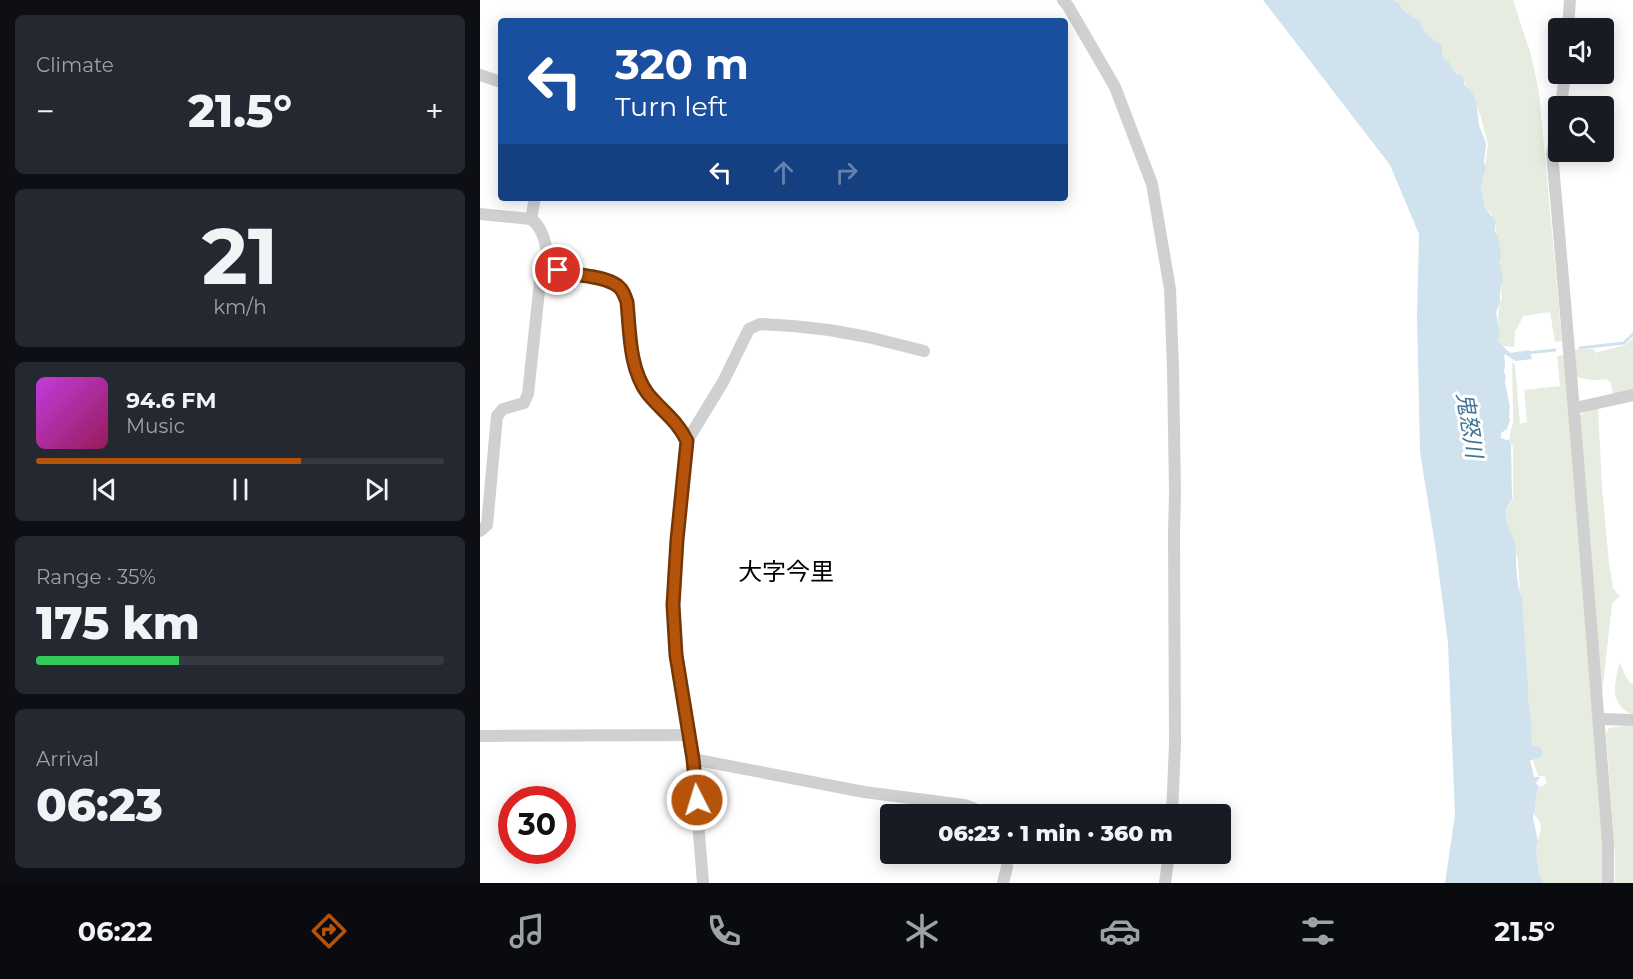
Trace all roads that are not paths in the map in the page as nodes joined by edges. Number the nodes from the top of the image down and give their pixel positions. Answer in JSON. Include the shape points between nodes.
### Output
{"nodes":[{"id":1,"x":1063,"y":0,"type":"edge"},
{"id":2,"x":1569,"y":0,"type":"edge"},
{"id":3,"x":1568,"y":18,"type":"edge"},
{"id":4,"x":480,"y":75,"type":"edge"},
{"id":5,"x":498,"y":81,"type":"edge"},
{"id":6,"x":1552,"y":162,"type":"edge"},
{"id":7,"x":534,"y":201,"type":"edge"},
{"id":8,"x":480,"y":214,"type":"edge"},
{"id":9,"x":531,"y":219,"type":"junction"},
{"id":10,"x":550,"y":265,"type":"junction"},
{"id":11,"x":924,"y":351,"type":"dead end"},
{"id":12,"x":1633,"y":395,"type":"edge"},
{"id":13,"x":1575,"y":408,"type":"junction"},
{"id":14,"x":687,"y":441,"type":"junction"},
{"id":15,"x":480,"y":531,"type":"edge"},
{"id":16,"x":1599,"y":719,"type":"junction"},
{"id":17,"x":1633,"y":720,"type":"edge"},
{"id":18,"x":689,"y":735,"type":"junction"},
{"id":19,"x":480,"y":736,"type":"edge"},
{"id":20,"x":693,"y":759,"type":"junction"},
{"id":21,"x":956,"y":804,"type":"edge"},
{"id":22,"x":1172,"y":804,"type":"edge"},
{"id":23,"x":1007,"y":864,"type":"edge"},
{"id":24,"x":1168,"y":864,"type":"edge"},
{"id":25,"x":703,"y":883,"type":"edge"},
{"id":26,"x":1003,"y":883,"type":"edge"},
{"id":27,"x":1165,"y":883,"type":"edge"},
{"id":28,"x":1608,"y":883,"type":"edge"}],
"edges":[{"from":1,"to":22,"type":"street","via":[[1115,87],[1152,184],[1170,289],[1175,491]]},
{"from":2,"to":3,"type":"street"},
{"from":4,"to":5,"type":"street"},
{"from":6,"to":13,"type":"street"},
{"from":7,"to":9,"type":"street"},
{"from":8,"to":9,"type":"street"},
{"from":9,"to":10,"type":"street","via":[[542,231]]},
{"from":10,"to":14,"type":"street","via":[[619,287],[627,302],[638,374]]},
{"from":10,"to":15,"type":"street","via":[[541,272],[528,394],[524,402],[503,409],[497,416],[487,525]]},
{"from":11,"to":14,"type":"street","via":[[829,330],[760,324],[748,329],[723,382]]},
{"from":12,"to":13,"type":"street"},
{"from":13,"to":16,"type":"street"},
{"from":14,"to":18,"type":"street","via":[[673,605],[676,655]]},
{"from":16,"to":17,"type":"street"},
{"from":16,"to":28,"type":"street"},
{"from":18,"to":19,"type":"street"},
{"from":18,"to":20,"type":"street"},
{"from":20,"to":21,"type":"street","via":[[864,792]]},
{"from":20,"to":25,"type":"street"},
{"from":23,"to":26,"type":"street"},
{"from":24,"to":27,"type":"street"}]}
